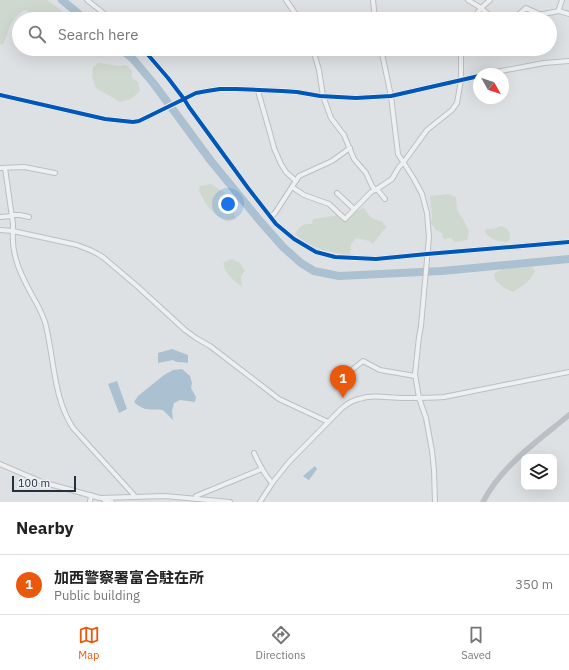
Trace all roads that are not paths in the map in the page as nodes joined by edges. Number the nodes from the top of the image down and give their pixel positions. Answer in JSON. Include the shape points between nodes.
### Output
{"nodes":[{"id":1,"x":86,"y":0,"type":"edge"},
{"id":2,"x":286,"y":0,"type":"edge"},
{"id":3,"x":373,"y":0,"type":"edge"},
{"id":4,"x":468,"y":0,"type":"edge"},
{"id":5,"x":490,"y":0,"type":"edge"},
{"id":6,"x":562,"y":0,"type":"edge"},
{"id":7,"x":481,"y":8,"type":"junction"},
{"id":8,"x":559,"y":11,"type":"junction"},
{"id":9,"x":102,"y":12,"type":"edge"},
{"id":10,"x":294,"y":12,"type":"edge"},
{"id":11,"x":374,"y":12,"type":"edge"},
{"id":12,"x":478,"y":12,"type":"edge"},
{"id":13,"x":486,"y":12,"type":"edge"},
{"id":14,"x":521,"y":12,"type":"edge"},
{"id":15,"x":535,"y":12,"type":"edge"},
{"id":16,"x":554,"y":12,"type":"edge"},
{"id":17,"x":569,"y":14,"type":"edge"},
{"id":18,"x":149,"y":56,"type":"edge"},
{"id":19,"x":315,"y":56,"type":"edge"},
{"id":20,"x":382,"y":56,"type":"edge"},
{"id":21,"x":461,"y":56,"type":"edge"},
{"id":22,"x":569,"y":61,"type":"edge"},
{"id":23,"x":509,"y":69,"type":"edge"},
{"id":24,"x":473,"y":77,"type":"edge"},
{"id":25,"x":461,"y":80,"type":"junction"},
{"id":26,"x":258,"y":91,"type":"junction"},
{"id":27,"x":0,"y":95,"type":"edge"},
{"id":28,"x":323,"y":96,"type":"junction"},
{"id":29,"x":391,"y":96,"type":"junction"},
{"id":30,"x":183,"y":99,"type":"junction"},
{"id":31,"x":350,"y":148,"type":"junction"},
{"id":32,"x":403,"y":163,"type":"junction"},
{"id":33,"x":2,"y":168,"type":"edge"},
{"id":34,"x":55,"y":173,"type":"dead end"},
{"id":35,"x":296,"y":181,"type":"junction"},
{"id":36,"x":292,"y":187,"type":"junction"},
{"id":37,"x":376,"y":189,"type":"junction"},
{"id":38,"x":337,"y":193,"type":"dead end"},
{"id":39,"x":385,"y":199,"type":"dead end"},
{"id":40,"x":354,"y":209,"type":"junction"},
{"id":41,"x":12,"y":216,"type":"junction"},
{"id":42,"x":0,"y":217,"type":"edge"},
{"id":43,"x":30,"y":217,"type":"dead end"},
{"id":44,"x":270,"y":217,"type":"junction"},
{"id":45,"x":0,"y":230,"type":"edge"},
{"id":46,"x":13,"y":232,"type":"junction"},
{"id":47,"x":569,"y":242,"type":"edge"},
{"id":48,"x":427,"y":255,"type":"junction"},
{"id":49,"x":569,"y":372,"type":"edge"},
{"id":50,"x":415,"y":376,"type":"junction"},
{"id":51,"x":344,"y":379,"type":"dead end"},
{"id":52,"x":419,"y":398,"type":"junction"},
{"id":53,"x":569,"y":415,"type":"edge"},
{"id":54,"x":328,"y":422,"type":"junction"},
{"id":55,"x":254,"y":453,"type":"dead end"},
{"id":56,"x":0,"y":464,"type":"edge"},
{"id":57,"x":262,"y":470,"type":"junction"},
{"id":58,"x":272,"y":483,"type":"junction"},
{"id":59,"x":91,"y":495,"type":"junction"},
{"id":60,"x":159,"y":496,"type":"junction"},
{"id":61,"x":135,"y":497,"type":"junction"},
{"id":62,"x":104,"y":498,"type":"junction"},
{"id":63,"x":199,"y":500,"type":"edge"},
{"id":64,"x":90,"y":502,"type":"edge"},
{"id":65,"x":112,"y":502,"type":"edge"},
{"id":66,"x":158,"y":502,"type":"edge"},
{"id":67,"x":230,"y":502,"type":"edge"},
{"id":68,"x":260,"y":502,"type":"edge"},
{"id":69,"x":435,"y":502,"type":"edge"},
{"id":70,"x":483,"y":502,"type":"edge"}],
"edges":[{"from":1,"to":9,"type":"street"},
{"from":2,"to":10,"type":"street"},
{"from":3,"to":11,"type":"street"},
{"from":4,"to":7,"type":"street"},
{"from":5,"to":7,"type":"street"},
{"from":6,"to":8,"type":"street"},
{"from":7,"to":12,"type":"street"},
{"from":7,"to":13,"type":"street"},
{"from":8,"to":16,"type":"street"},
{"from":8,"to":17,"type":"street"},
{"from":14,"to":15,"type":"street","via":[[526,8]]},
{"from":18,"to":30,"type":"street"},
{"from":19,"to":28,"type":"street"},
{"from":20,"to":29,"type":"street"},
{"from":21,"to":25,"type":"street"},
{"from":22,"to":23,"type":"street"},
{"from":24,"to":25,"type":"street"},
{"from":25,"to":29,"type":"street"},
{"from":25,"to":32,"type":"street","via":[[457,103],[427,130]]},
{"from":26,"to":28,"type":"street","via":[[290,91]]},
{"from":26,"to":30,"type":"street","via":[[225,89],[207,91]]},
{"from":26,"to":35,"type":"street","via":[[280,164]]},
{"from":27,"to":30,"type":"street","via":[[105,119],[133,122]]},
{"from":28,"to":29,"type":"street"},
{"from":28,"to":31,"type":"street","via":[[331,118]]},
{"from":29,"to":32,"type":"street","via":[[398,154]]},
{"from":30,"to":44,"type":"street"},
{"from":31,"to":35,"type":"street","via":[[332,161],[299,176]]},
{"from":31,"to":37,"type":"street"},
{"from":32,"to":37,"type":"street","via":[[392,178]]},
{"from":32,"to":48,"type":"street","via":[[422,194],[429,237]]},
{"from":33,"to":34,"type":"street","via":[[24,166]]},
{"from":33,"to":41,"type":"street"},
{"from":35,"to":36,"type":"street"},
{"from":36,"to":40,"type":"street","via":[[308,197],[329,204],[345,219]]},
{"from":36,"to":44,"type":"street"},
{"from":37,"to":39,"type":"street"},
{"from":37,"to":40,"type":"street"},
{"from":38,"to":40,"type":"street"},
{"from":41,"to":42,"type":"street"},
{"from":41,"to":43,"type":"street"},
{"from":41,"to":46,"type":"street"},
{"from":44,"to":48,"type":"street","via":[[294,239],[326,255],[376,259]]},
{"from":45,"to":46,"type":"street"},
{"from":46,"to":54,"type":"street","via":[[78,245],[98,254],[185,330],[279,399]]},
{"from":46,"to":61,"type":"street","via":[[13,248],[18,266],[45,321],[58,392],[67,419]]},
{"from":47,"to":48,"type":"street"},
{"from":48,"to":50,"type":"street"},
{"from":49,"to":52,"type":"street","via":[[444,397]]},
{"from":50,"to":51,"type":"street","via":[[380,370],[363,361]]},
{"from":50,"to":52,"type":"street"},
{"from":52,"to":54,"type":"street","via":[[359,398],[342,408]]},
{"from":52,"to":69,"type":"street","via":[[426,418],[432,451]]},
{"from":53,"to":70,"type":"main road","via":[[514,460],[493,485]]},
{"from":54,"to":58,"type":"street"},
{"from":55,"to":57,"type":"street"},
{"from":56,"to":59,"type":"street","via":[[42,482]]},
{"from":57,"to":58,"type":"street"},
{"from":57,"to":63,"type":"street","via":[[196,496]]},
{"from":58,"to":68,"type":"street"},
{"from":59,"to":62,"type":"street"},
{"from":59,"to":64,"type":"street"},
{"from":60,"to":61,"type":"street"},
{"from":60,"to":63,"type":"street"},
{"from":60,"to":66,"type":"street"},
{"from":61,"to":62,"type":"street"},
{"from":62,"to":65,"type":"street"},
{"from":63,"to":67,"type":"street"}]}
